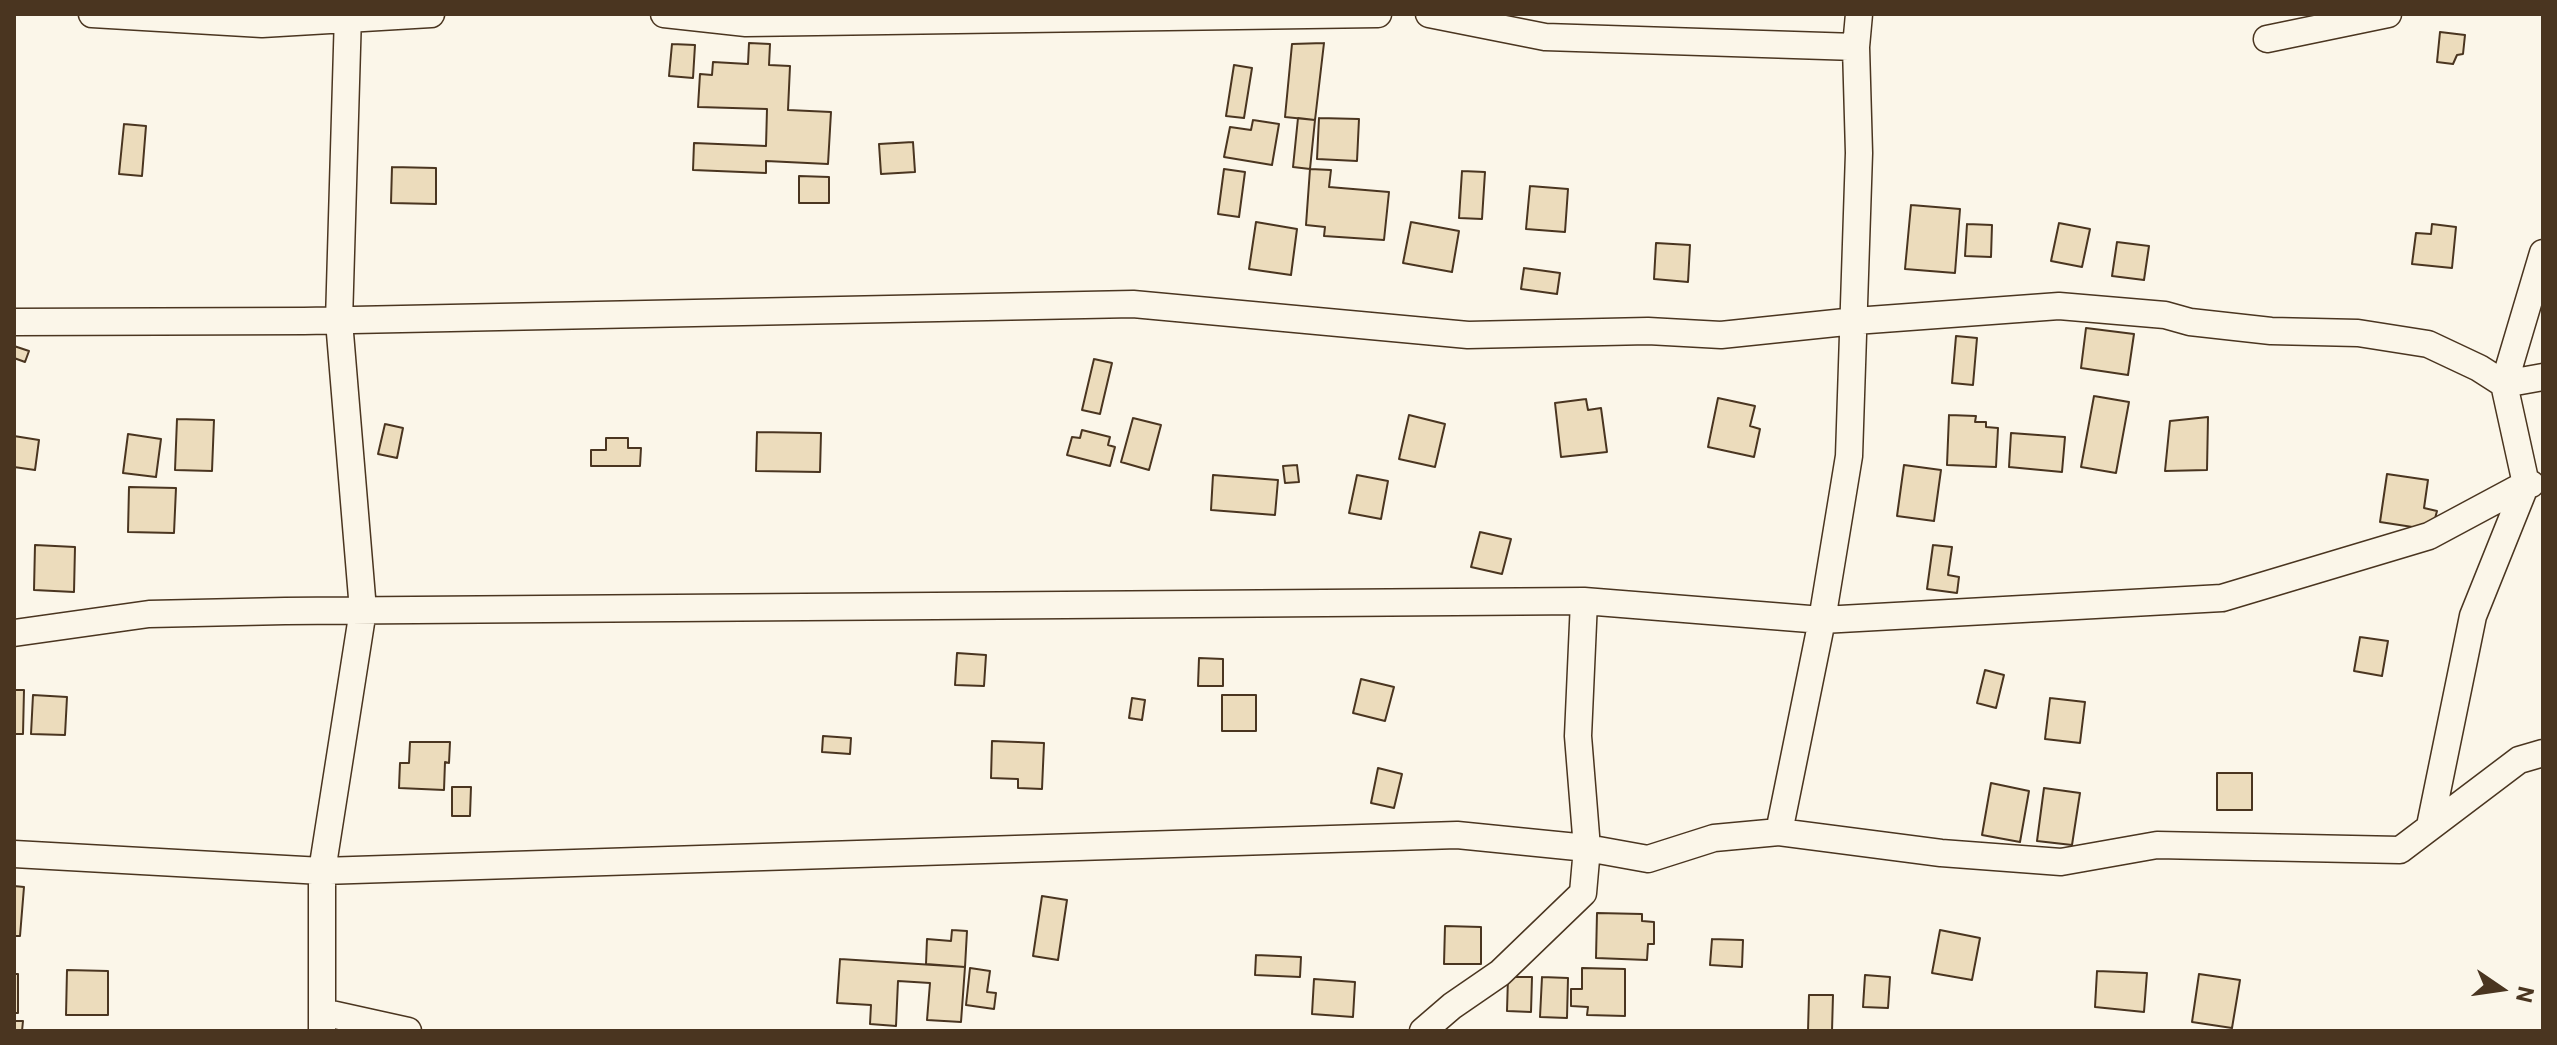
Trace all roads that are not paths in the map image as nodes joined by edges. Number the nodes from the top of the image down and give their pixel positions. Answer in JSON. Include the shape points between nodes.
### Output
{"nodes":[{"id":1,"x":92,"y":14,"type":"edge"},
{"id":2,"x":431,"y":14,"type":"edge"},
{"id":3,"x":664,"y":14,"type":"edge"},
{"id":4,"x":1378,"y":14,"type":"edge"},
{"id":5,"x":1429,"y":14,"type":"edge"},
{"id":6,"x":1859,"y":14,"type":"edge"},
{"id":7,"x":2388,"y":14,"type":"edge"},
{"id":8,"x":348,"y":16,"type":"edge"},
{"id":9,"x":2267,"y":39,"type":"dead end"},
{"id":10,"x":1856,"y":47,"type":"junction"},
{"id":11,"x":2543,"y":253,"type":"edge"},
{"id":12,"x":339,"y":321,"type":"junction"},
{"id":13,"x":1855,"y":321,"type":"junction"},
{"id":14,"x":14,"y":322,"type":"edge"},
{"id":15,"x":2543,"y":377,"type":"edge"},
{"id":16,"x":2504,"y":384,"type":"junction"},
{"id":17,"x":2534,"y":484,"type":"edge"},
{"id":18,"x":1584,"y":601,"type":"junction"},
{"id":19,"x":363,"y":610,"type":"junction"},
{"id":20,"x":1822,"y":620,"type":"junction"},
{"id":21,"x":14,"y":633,"type":"edge"},
{"id":22,"x":2543,"y":753,"type":"edge"},
{"id":23,"x":2430,"y":826,"type":"junction"},
{"id":24,"x":1779,"y":832,"type":"junction"},
{"id":25,"x":1587,"y":848,"type":"junction"},
{"id":26,"x":14,"y":854,"type":"edge"},
{"id":27,"x":322,"y":871,"type":"junction"},
{"id":28,"x":322,"y":1022,"type":"edge"},
{"id":29,"x":408,"y":1031,"type":"edge"},
{"id":30,"x":1423,"y":1031,"type":"edge"}],
"edges":[{"from":1,"to":8,"type":"street","via":[[262,24]]},
{"from":2,"to":8,"type":"street"},
{"from":3,"to":4,"type":"street","via":[[746,23]]},
{"from":5,"to":10,"type":"street","via":[[1545,37]]},
{"from":6,"to":10,"type":"street"},
{"from":7,"to":9,"type":"street"},
{"from":8,"to":12,"type":"street"},
{"from":10,"to":13,"type":"street"},
{"from":11,"to":16,"type":"street"},
{"from":12,"to":13,"type":"street","via":[[1133,304],[1468,335],[1721,335]]},
{"from":12,"to":14,"type":"street"},
{"from":12,"to":19,"type":"street"},
{"from":13,"to":16,"type":"street","via":[[2059,306],[2271,331],[2358,333],[2428,344]]},
{"from":13,"to":20,"type":"street","via":[[1849,456]]},
{"from":15,"to":16,"type":"street"},
{"from":16,"to":17,"type":"street"},
{"from":17,"to":20,"type":"street","via":[[2429,536],[2222,598]]},
{"from":17,"to":23,"type":"street","via":[[2473,616]]},
{"from":18,"to":19,"type":"street"},
{"from":18,"to":20,"type":"street"},
{"from":18,"to":25,"type":"street","via":[[1578,736]]},
{"from":19,"to":21,"type":"street","via":[[149,614]]},
{"from":19,"to":27,"type":"street"},
{"from":20,"to":24,"type":"street"},
{"from":22,"to":23,"type":"street","via":[[2519,760]]},
{"from":23,"to":24,"type":"street","via":[[2400,850],[2157,845],[2061,862]]},
{"from":24,"to":25,"type":"street","via":[[1714,838],[1648,859]]},
{"from":25,"to":27,"type":"street","via":[[1457,835]]},
{"from":25,"to":30,"type":"street","via":[[1583,893],[1500,973]]},
{"from":26,"to":27,"type":"street"},
{"from":27,"to":28,"type":"street"},
{"from":28,"to":29,"type":"street"}]}
